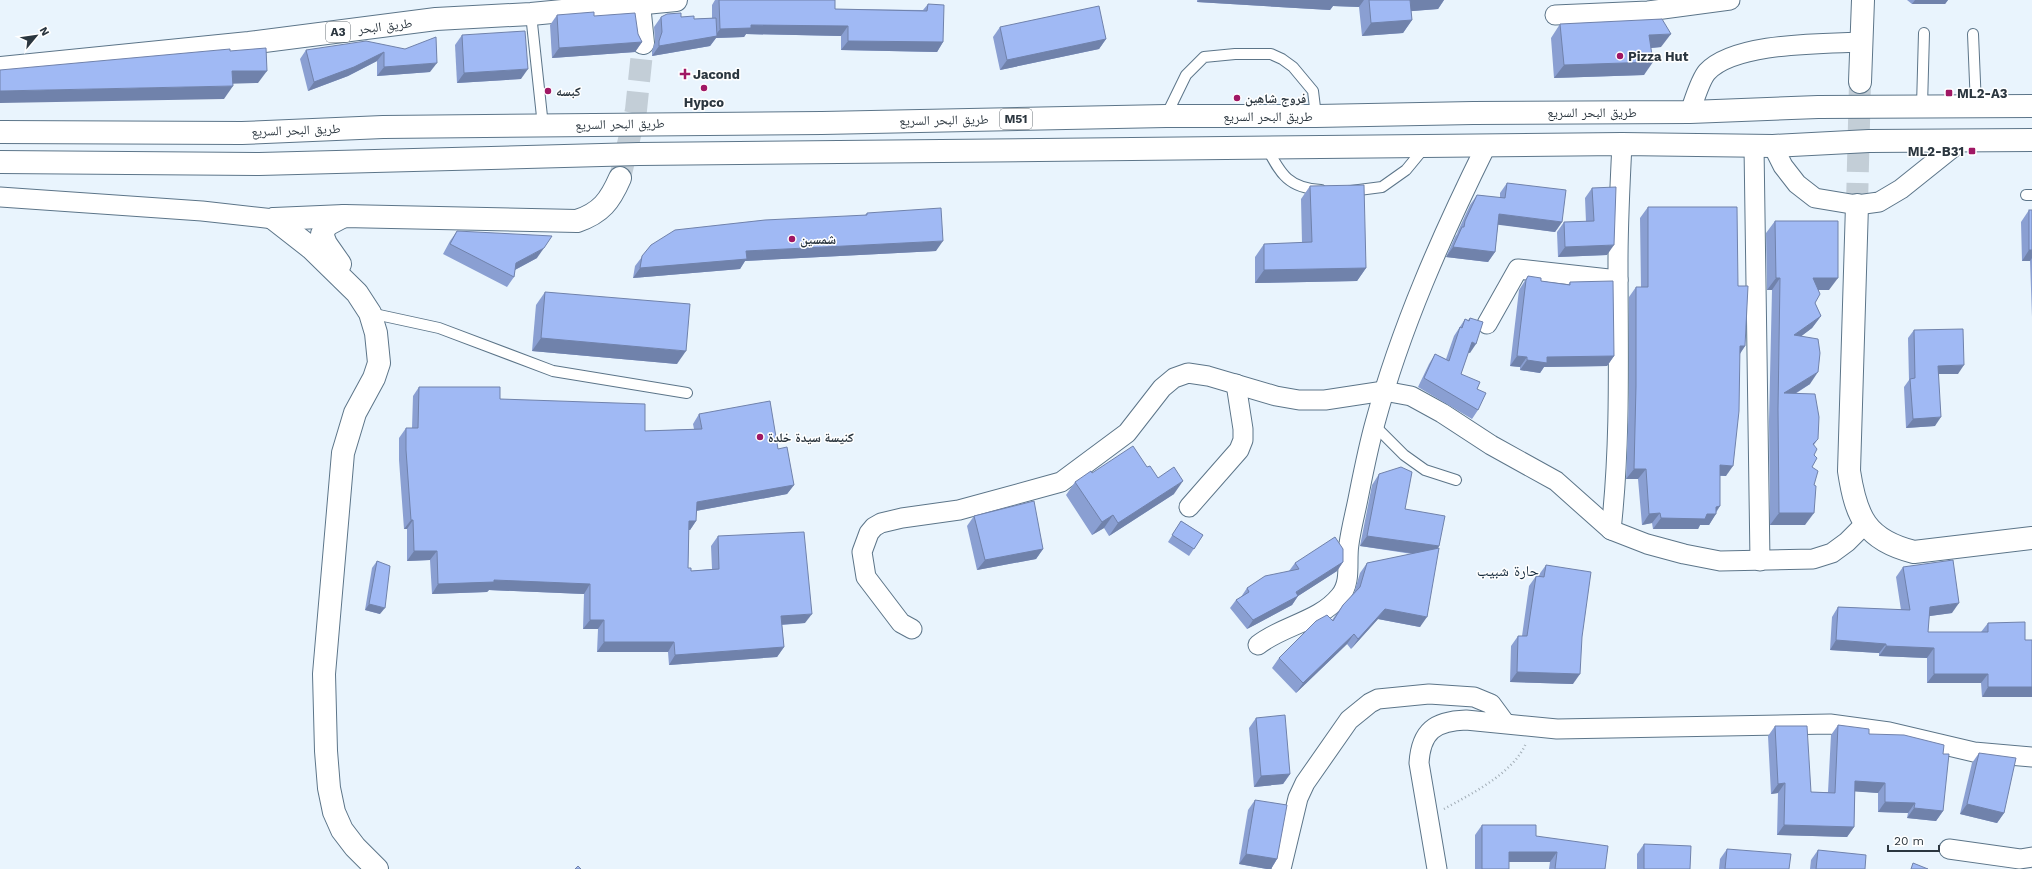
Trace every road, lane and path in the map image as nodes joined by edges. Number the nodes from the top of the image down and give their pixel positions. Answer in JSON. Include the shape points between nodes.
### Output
{"nodes":[{"id":1,"x":676,"y":0,"type":"edge"},
{"id":2,"x":1730,"y":0,"type":"edge"},
{"id":3,"x":1863,"y":0,"type":"edge"},
{"id":4,"x":640,"y":4,"type":"junction"},
{"id":5,"x":531,"y":14,"type":"junction"},
{"id":6,"x":1555,"y":15,"type":"dead end"},
{"id":7,"x":1924,"y":33,"type":"dead end"},
{"id":8,"x":1973,"y":34,"type":"dead end"},
{"id":9,"x":1861,"y":42,"type":"junction"},
{"id":10,"x":643,"y":43,"type":"tunnel mouth"},
{"id":11,"x":0,"y":68,"type":"edge"},
{"id":12,"x":1860,"y":82,"type":"tunnel mouth"},
{"id":13,"x":1922,"y":106,"type":"junction"},
{"id":14,"x":1976,"y":106,"type":"junction"},
{"id":15,"x":2032,"y":106,"type":"edge"},
{"id":16,"x":1690,"y":112,"type":"junction"},
{"id":17,"x":1166,"y":116,"type":"junction"},
{"id":18,"x":1316,"y":116,"type":"junction"},
{"id":19,"x":543,"y":126,"type":"junction"},
{"id":20,"x":0,"y":132,"type":"edge"},
{"id":21,"x":2032,"y":140,"type":"edge"},
{"id":22,"x":1961,"y":141,"type":"junction"},
{"id":23,"x":1622,"y":144,"type":"junction"},
{"id":24,"x":1486,"y":146,"type":"junction"},
{"id":25,"x":1763,"y":146,"type":"junction"},
{"id":26,"x":1426,"y":147,"type":"junction"},
{"id":27,"x":1267,"y":148,"type":"junction"},
{"id":28,"x":0,"y":162,"type":"edge"},
{"id":29,"x":620,"y":178,"type":"tunnel mouth"},
{"id":30,"x":1330,"y":190,"type":"edge"},
{"id":31,"x":1344,"y":190,"type":"edge"},
{"id":32,"x":0,"y":197,"type":"edge"},
{"id":33,"x":1857,"y":205,"type":"junction"},
{"id":34,"x":344,"y":216,"type":"junction"},
{"id":35,"x":274,"y":219,"type":"junction"},
{"id":36,"x":1618,"y":280,"type":"junction"},
{"id":37,"x":347,"y":282,"type":"junction"},
{"id":38,"x":370,"y":313,"type":"junction"},
{"id":39,"x":1486,"y":324,"type":"dead end"},
{"id":40,"x":1236,"y":384,"type":"junction"},
{"id":41,"x":1384,"y":391,"type":"junction"},
{"id":42,"x":687,"y":393,"type":"dead end"},
{"id":43,"x":1374,"y":425,"type":"junction"},
{"id":44,"x":1456,"y":480,"type":"dead end"},
{"id":45,"x":1189,"y":506,"type":"dead end"},
{"id":46,"x":1865,"y":524,"type":"junction"},
{"id":47,"x":1611,"y":530,"type":"junction"},
{"id":48,"x":2032,"y":538,"type":"edge"},
{"id":49,"x":1760,"y":561,"type":"junction"},
{"id":50,"x":912,"y":629,"type":"dead end"},
{"id":51,"x":1258,"y":646,"type":"dead end"},
{"id":52,"x":1505,"y":723,"type":"junction"},
{"id":53,"x":1532,"y":728,"type":"junction"},
{"id":54,"x":2032,"y":757,"type":"edge"},
{"id":55,"x":1428,"y":817,"type":"junction"},
{"id":56,"x":1949,"y":849,"type":"dead end"},
{"id":57,"x":2032,"y":857,"type":"edge"},
{"id":58,"x":377,"y":869,"type":"edge"},
{"id":59,"x":1281,"y":869,"type":"edge"},
{"id":60,"x":1437,"y":869,"type":"edge"}],
"edges":[{"from":1,"to":4,"type":"main road","name":"طريق البحر","number":"A3"},
{"from":2,"to":6,"type":"street","via":[[1648,11]]},
{"from":3,"to":9,"type":"main road"},
{"from":4,"to":5,"type":"main road","name":"طريق البحر","number":"A3"},
{"from":4,"to":10,"type":"main road"},
{"from":5,"to":11,"type":"main road","name":"طريق البحر","number":"A3","via":[[436,20],[249,43]]},
{"from":5,"to":19,"type":"lane"},
{"from":7,"to":13,"type":"lane"},
{"from":8,"to":14,"type":"lane"},
{"from":9,"to":12,"type":"main road"},
{"from":9,"to":16,"type":"street","via":[[1773,48],[1723,60],[1705,73]]},
{"from":13,"to":14,"type":"main road","name":"طريق البحر السريع","number":"M51"},
{"from":13,"to":16,"type":"main road","name":"طريق البحر السريع","number":"M51"},
{"from":14,"to":15,"type":"main road","name":"طريق البحر السريع","number":"M51"},
{"from":16,"to":18,"type":"main road","name":"طريق البحر السريع","number":"M51","via":[[1473,112]]},
{"from":17,"to":18,"type":"main road","name":"طريق البحر السريع","number":"M51"},
{"from":17,"to":18,"type":"lane","via":[[1186,75],[1204,57],[1271,54],[1293,67],[1313,91]]},
{"from":17,"to":19,"type":"main road","name":"طريق البحر السريع","number":"M51"},
{"from":19,"to":20,"type":"main road","name":"طريق البحر السريع","number":"M51","via":[[383,127],[242,133]]},
{"from":21,"to":22,"type":"main road"},
{"from":22,"to":25,"type":"main road","via":[[1869,141]]},
{"from":22,"to":33,"type":"street","via":[[1896,192],[1879,202]]},
{"from":23,"to":24,"type":"main road"},
{"from":23,"to":25,"type":"main road"},
{"from":23,"to":36,"type":"street"},
{"from":24,"to":26,"type":"main road"},
{"from":24,"to":41,"type":"street","via":[[1426,273]]},
{"from":25,"to":33,"type":"street","via":[[1797,184],[1815,198]]},
{"from":25,"to":49,"type":"street"},
{"from":26,"to":27,"type":"main road"},
{"from":26,"to":31,"type":"lane","via":[[1406,170],[1382,187]]},
{"from":27,"to":28,"type":"main road","via":[[639,154],[259,164]]},
{"from":27,"to":30,"type":"lane","via":[[1279,171],[1291,182],[1309,189]]},
{"from":29,"to":34,"type":"main road","via":[[610,200],[595,213],[577,221]]},
{"from":32,"to":35,"type":"street","via":[[202,210]]},
{"from":33,"to":46,"type":"main road","via":[[1849,471],[1856,508]]},
{"from":34,"to":35,"type":"main road"},
{"from":34,"to":37,"type":"main road","via":[[327,225],[322,234],[344,270]]},
{"from":35,"to":37,"type":"main road","via":[[311,248]]},
{"from":36,"to":39,"type":"street","via":[[1518,269]]},
{"from":36,"to":47,"type":"street","via":[[1617,471]]},
{"from":37,"to":38,"type":"main road"},
{"from":38,"to":42,"type":"lane","via":[[439,328],[553,371]]},
{"from":38,"to":58,"type":"main road","via":[[376,333],[379,363],[355,413],[343,453],[324,674],[326,751],[334,812],[342,830]]},
{"from":40,"to":41,"type":"street","via":[[1299,400],[1325,400]]},
{"from":40,"to":45,"type":"street","via":[[1244,440],[1239,450]]},
{"from":40,"to":50,"type":"street","via":[[1188,373],[1174,378],[1162,388],[1126,433],[1061,482],[959,510],[888,521],[874,527],[862,552],[866,577],[901,623]]},
{"from":41,"to":43,"type":"street"},
{"from":41,"to":47,"type":"street","via":[[1411,396],[1423,402],[1491,445],[1532,466],[1556,481]]},
{"from":43,"to":44,"type":"lane","via":[[1404,455],[1424,470]]},
{"from":43,"to":51,"type":"street","via":[[1349,545],[1346,586],[1329,607],[1308,620],[1268,637]]},
{"from":46,"to":48,"type":"main road","via":[[1878,538],[1895,547],[1914,552]]},
{"from":46,"to":49,"type":"street","via":[[1832,553],[1813,559]]},
{"from":47,"to":49,"type":"street","via":[[1646,544],[1684,554],[1720,561]]},
{"from":52,"to":53,"type":"street"},
{"from":52,"to":55,"type":"street","via":[[1453,720],[1439,725],[1423,739],[1419,763]]},
{"from":52,"to":59,"type":"street","via":[[1491,704],[1474,697],[1429,694],[1370,702],[1349,720],[1305,783],[1298,798]]},
{"from":53,"to":54,"type":"street","via":[[1616,729],[1830,724],[1889,732],[1974,752]]},
{"from":53,"to":55,"type":"path","via":[[1524,748],[1504,772],[1472,794]]},
{"from":55,"to":60,"type":"street"},
{"from":56,"to":57,"type":"street","via":[[2020,859]]}]}
